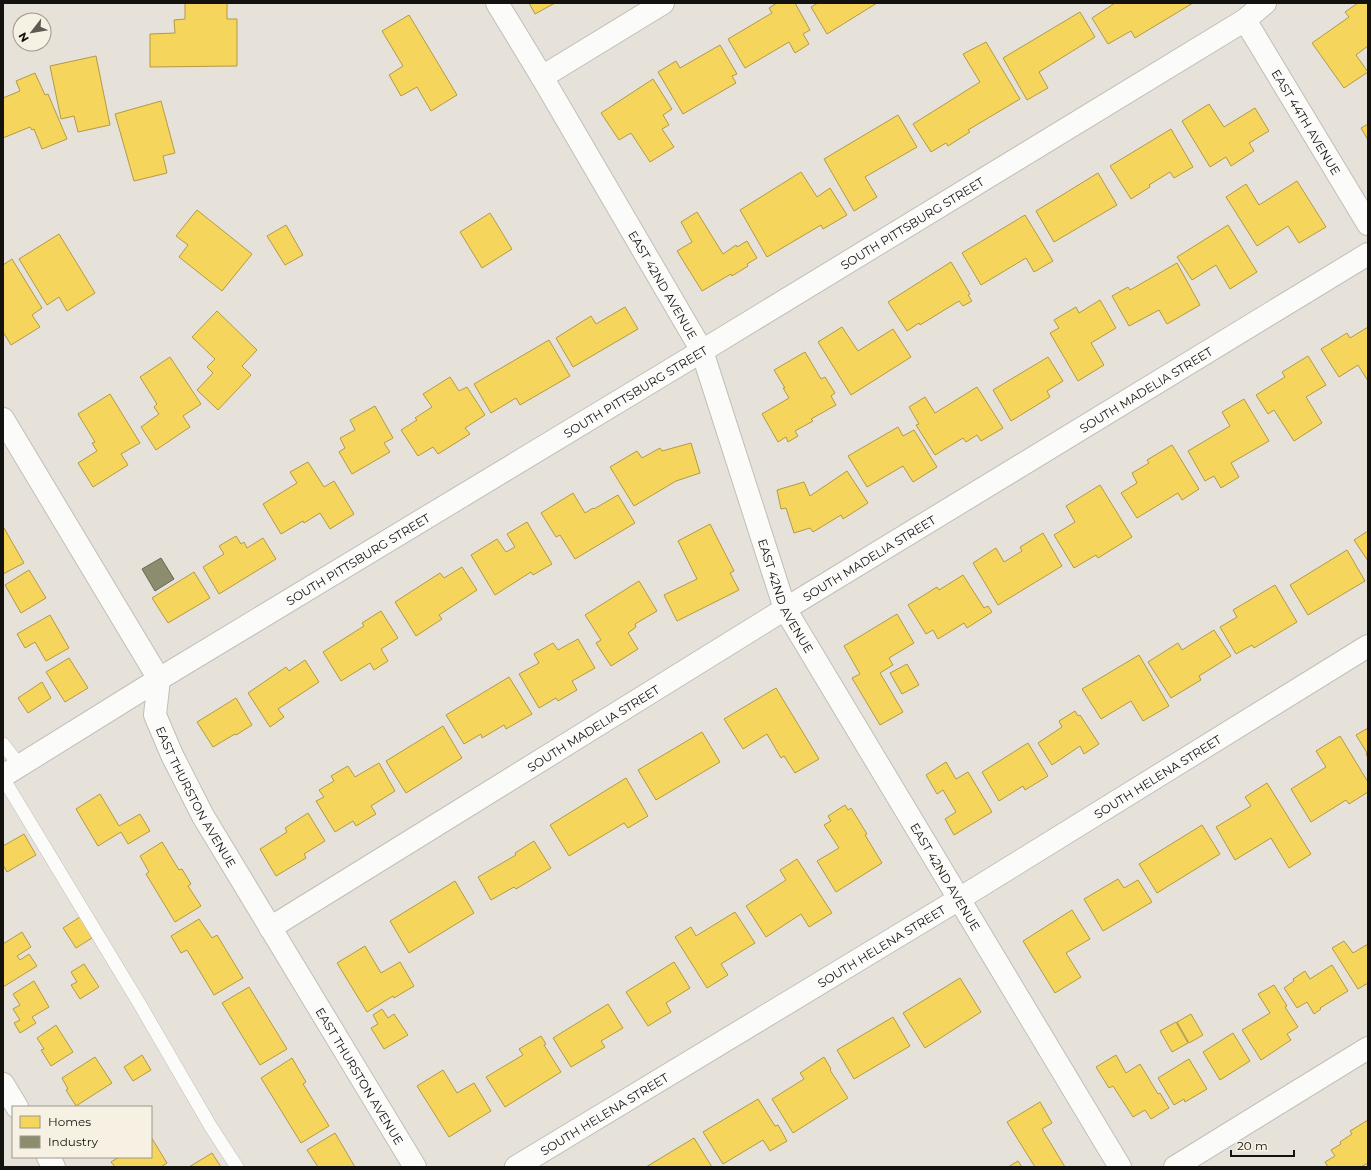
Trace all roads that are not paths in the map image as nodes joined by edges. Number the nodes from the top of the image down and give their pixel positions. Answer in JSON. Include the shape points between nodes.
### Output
{"nodes":[{"id":1,"x":497,"y":3,"type":"edge"},
{"id":2,"x":663,"y":3,"type":"edge"},
{"id":3,"x":1254,"y":9,"type":"edge"},
{"id":4,"x":542,"y":77,"type":"junction"},
{"id":5,"x":1368,"y":224,"type":"edge"},
{"id":6,"x":1368,"y":254,"type":"edge"},
{"id":7,"x":702,"y":351,"type":"junction"},
{"id":8,"x":3,"y":419,"type":"edge"},
{"id":9,"x":785,"y":609,"type":"junction"},
{"id":10,"x":1368,"y":646,"type":"edge"},
{"id":11,"x":159,"y":679,"type":"junction"},
{"id":12,"x":3,"y":744,"type":"edge"},
{"id":13,"x":9,"y":773,"type":"edge"},
{"id":14,"x":958,"y":899,"type":"junction"},
{"id":15,"x":270,"y":928,"type":"junction"},
{"id":16,"x":1368,"y":1048,"type":"edge"},
{"id":17,"x":3,"y":1084,"type":"edge"},
{"id":18,"x":16,"y":1106,"type":"edge"},
{"id":19,"x":49,"y":1158,"type":"edge"},
{"id":20,"x":54,"y":1167,"type":"edge"},
{"id":21,"x":237,"y":1167,"type":"edge"},
{"id":22,"x":415,"y":1167,"type":"edge"},
{"id":23,"x":516,"y":1167,"type":"edge"},
{"id":24,"x":1120,"y":1167,"type":"edge"},
{"id":25,"x":1174,"y":1167,"type":"edge"}],
"edges":[{"from":1,"to":4,"type":"street","name":"EAST 42ND AVENUE"},
{"from":2,"to":4,"type":"street"},
{"from":3,"to":5,"type":"street","name":"EAST 44TH AVENUE"},
{"from":3,"to":7,"type":"street","name":"SOUTH PITTSBURG STREET"},
{"from":4,"to":7,"type":"street","name":"EAST 42ND AVENUE"},
{"from":6,"to":9,"type":"street","name":"SOUTH MADELIA STREET"},
{"from":7,"to":9,"type":"street","name":"EAST 42ND AVENUE"},
{"from":7,"to":11,"type":"street","name":"SOUTH PITTSBURG STREET"},
{"from":8,"to":11,"type":"street"},
{"from":9,"to":14,"type":"street","name":"EAST 42ND AVENUE"},
{"from":9,"to":15,"type":"street","name":"SOUTH MADELIA STREET"},
{"from":10,"to":14,"type":"street","name":"SOUTH HELENA STREET"},
{"from":11,"to":13,"type":"street","name":"SOUTH PITTSBURG STREET"},
{"from":11,"to":15,"type":"street","name":"EAST THURSTON AVENUE","via":[[155,715],[172,755],[203,816]]},
{"from":12,"to":13,"type":"lane"},
{"from":13,"to":21,"type":"lane","via":[[139,1003]]},
{"from":14,"to":23,"type":"street","name":"SOUTH HELENA STREET"},
{"from":14,"to":24,"type":"street","name":"EAST 42ND AVENUE"},
{"from":15,"to":22,"type":"street","name":"EAST THURSTON AVENUE"},
{"from":16,"to":25,"type":"street"},
{"from":17,"to":18,"type":"street"},
{"from":19,"to":20,"type":"street"}]}
